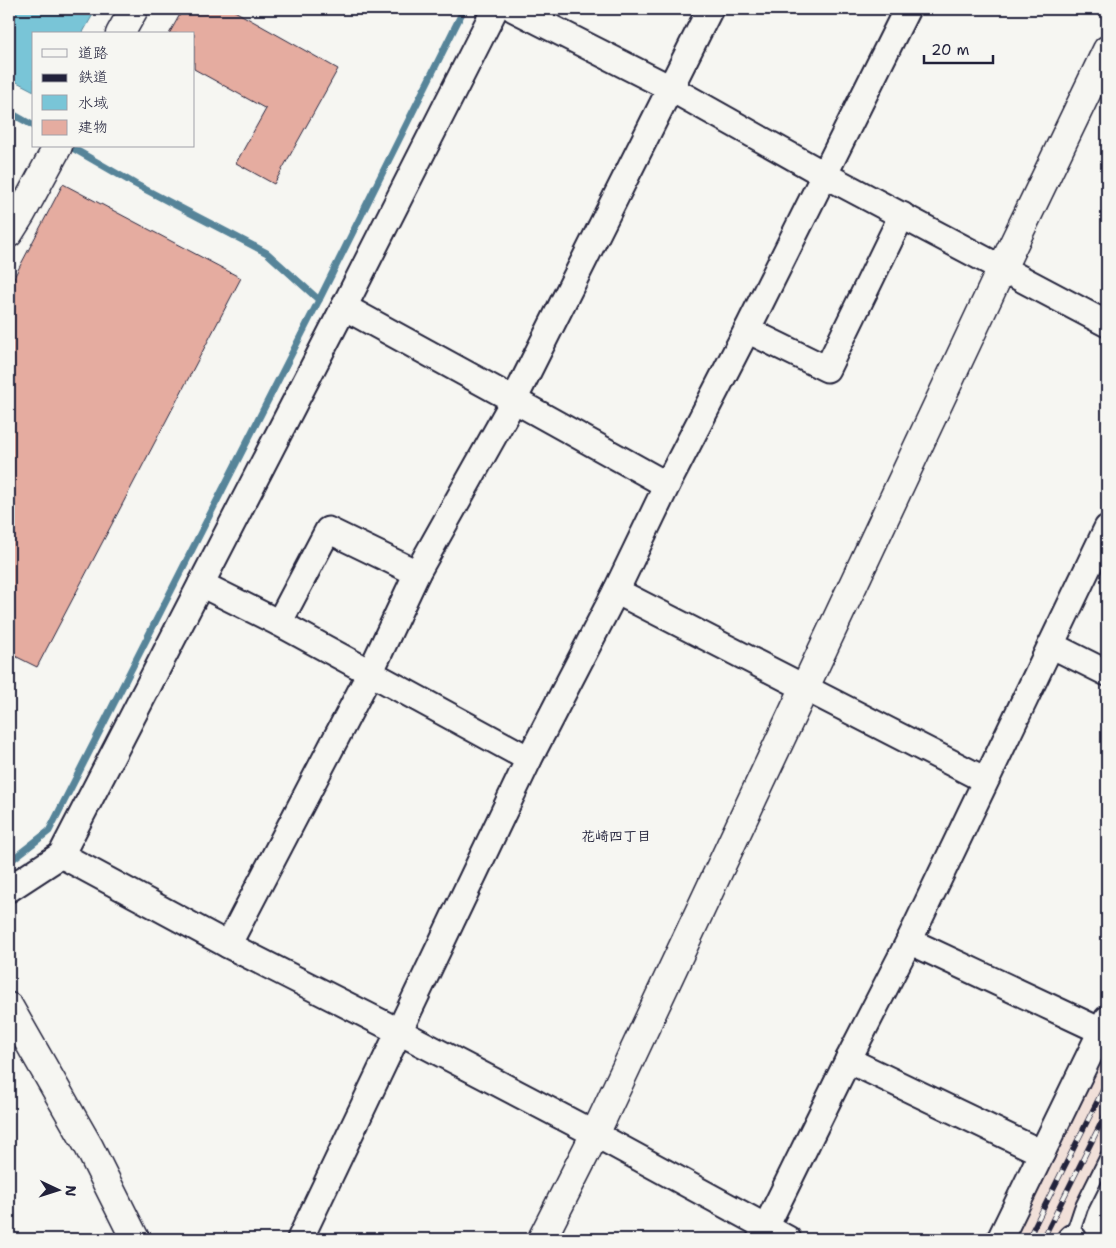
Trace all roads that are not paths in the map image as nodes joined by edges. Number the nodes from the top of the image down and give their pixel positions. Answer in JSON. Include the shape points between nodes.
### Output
{"nodes":[{"id":1,"x":134,"y":9,"type":"edge"},
{"id":2,"x":495,"y":9,"type":"edge"},
{"id":3,"x":514,"y":9,"type":"edge"},
{"id":4,"x":710,"y":9,"type":"edge"},
{"id":5,"x":907,"y":9,"type":"edge"},
{"id":6,"x":121,"y":32,"type":"edge"},
{"id":7,"x":1107,"y":50,"type":"edge"},
{"id":8,"x":670,"y":88,"type":"junction"},
{"id":9,"x":57,"y":148,"type":"edge"},
{"id":10,"x":825,"y":175,"type":"junction"},
{"id":11,"x":902,"y":215,"type":"junction"},
{"id":12,"x":9,"y":233,"type":"edge"},
{"id":13,"x":1002,"y":268,"type":"junction"},
{"id":14,"x":344,"y":307,"type":"junction"},
{"id":15,"x":1107,"y":324,"type":"edge"},
{"id":16,"x":746,"y":330,"type":"junction"},
{"id":17,"x":514,"y":400,"type":"junction"},
{"id":18,"x":666,"y":485,"type":"junction"},
{"id":19,"x":1107,"y":528,"type":"edge"},
{"id":20,"x":417,"y":573,"type":"junction"},
{"id":21,"x":201,"y":584,"type":"junction"},
{"id":22,"x":616,"y":591,"type":"junction"},
{"id":23,"x":279,"y":623,"type":"junction"},
{"id":24,"x":1051,"y":645,"type":"junction"},
{"id":25,"x":370,"y":673,"type":"junction"},
{"id":26,"x":1107,"y":673,"type":"edge"},
{"id":27,"x":806,"y":688,"type":"junction"},
{"id":28,"x":529,"y":758,"type":"junction"},
{"id":29,"x":985,"y":780,"type":"junction"},
{"id":30,"x":61,"y":855,"type":"junction"},
{"id":31,"x":9,"y":889,"type":"edge"},
{"id":32,"x":909,"y":940,"type":"junction"},
{"id":33,"x":228,"y":945,"type":"junction"},
{"id":34,"x":9,"y":1008,"type":"edge"},
{"id":35,"x":1104,"y":1025,"type":"edge"},
{"id":36,"x":398,"y":1031,"type":"junction"},
{"id":37,"x":848,"y":1060,"type":"junction"},
{"id":38,"x":594,"y":1134,"type":"junction"},
{"id":39,"x":1042,"y":1153,"type":"junction"},
{"id":40,"x":1107,"y":1156,"type":"edge"},
{"id":41,"x":763,"y":1233,"type":"edge"},
{"id":42,"x":135,"y":1239,"type":"edge"},
{"id":43,"x":300,"y":1239,"type":"edge"},
{"id":44,"x":542,"y":1239,"type":"edge"},
{"id":45,"x":788,"y":1239,"type":"edge"},
{"id":46,"x":1000,"y":1239,"type":"edge"},
{"id":47,"x":1071,"y":1239,"type":"edge"}],
"edges":[{"from":1,"to":6,"type":"street"},
{"from":2,"to":14,"type":"street"},
{"from":3,"to":8,"type":"street"},
{"from":4,"to":8,"type":"street"},
{"from":5,"to":10,"type":"street"},
{"from":7,"to":13,"type":"street"},
{"from":8,"to":10,"type":"street"},
{"from":8,"to":17,"type":"street"},
{"from":9,"to":12,"type":"street"},
{"from":10,"to":11,"type":"street"},
{"from":10,"to":16,"type":"street"},
{"from":11,"to":13,"type":"street"},
{"from":11,"to":16,"type":"street","via":[[827,369]]},
{"from":13,"to":15,"type":"street"},
{"from":13,"to":27,"type":"street"},
{"from":14,"to":17,"type":"street"},
{"from":14,"to":21,"type":"street"},
{"from":16,"to":18,"type":"street"},
{"from":17,"to":18,"type":"street"},
{"from":17,"to":20,"type":"street"},
{"from":18,"to":22,"type":"street"},
{"from":19,"to":24,"type":"street"},
{"from":20,"to":23,"type":"street","via":[[328,530]]},
{"from":20,"to":25,"type":"street"},
{"from":21,"to":23,"type":"street"},
{"from":21,"to":30,"type":"street"},
{"from":22,"to":27,"type":"street"},
{"from":22,"to":28,"type":"street"},
{"from":23,"to":25,"type":"street"},
{"from":24,"to":26,"type":"street"},
{"from":24,"to":29,"type":"street"},
{"from":25,"to":28,"type":"street"},
{"from":25,"to":33,"type":"street"},
{"from":27,"to":29,"type":"street"},
{"from":27,"to":38,"type":"street"},
{"from":28,"to":36,"type":"street"},
{"from":29,"to":32,"type":"street"},
{"from":30,"to":31,"type":"street"},
{"from":30,"to":33,"type":"street"},
{"from":32,"to":35,"type":"street"},
{"from":32,"to":37,"type":"street"},
{"from":33,"to":36,"type":"street"},
{"from":34,"to":42,"type":"street","via":[[89,1147]]},
{"from":35,"to":39,"type":"street"},
{"from":36,"to":38,"type":"street"},
{"from":36,"to":43,"type":"street"},
{"from":37,"to":39,"type":"street"},
{"from":37,"to":41,"type":"street"},
{"from":38,"to":41,"type":"street"},
{"from":38,"to":44,"type":"street"},
{"from":39,"to":46,"type":"street"},
{"from":40,"to":47,"type":"lane","via":[[1081,1208]]},
{"from":41,"to":45,"type":"street"}]}
